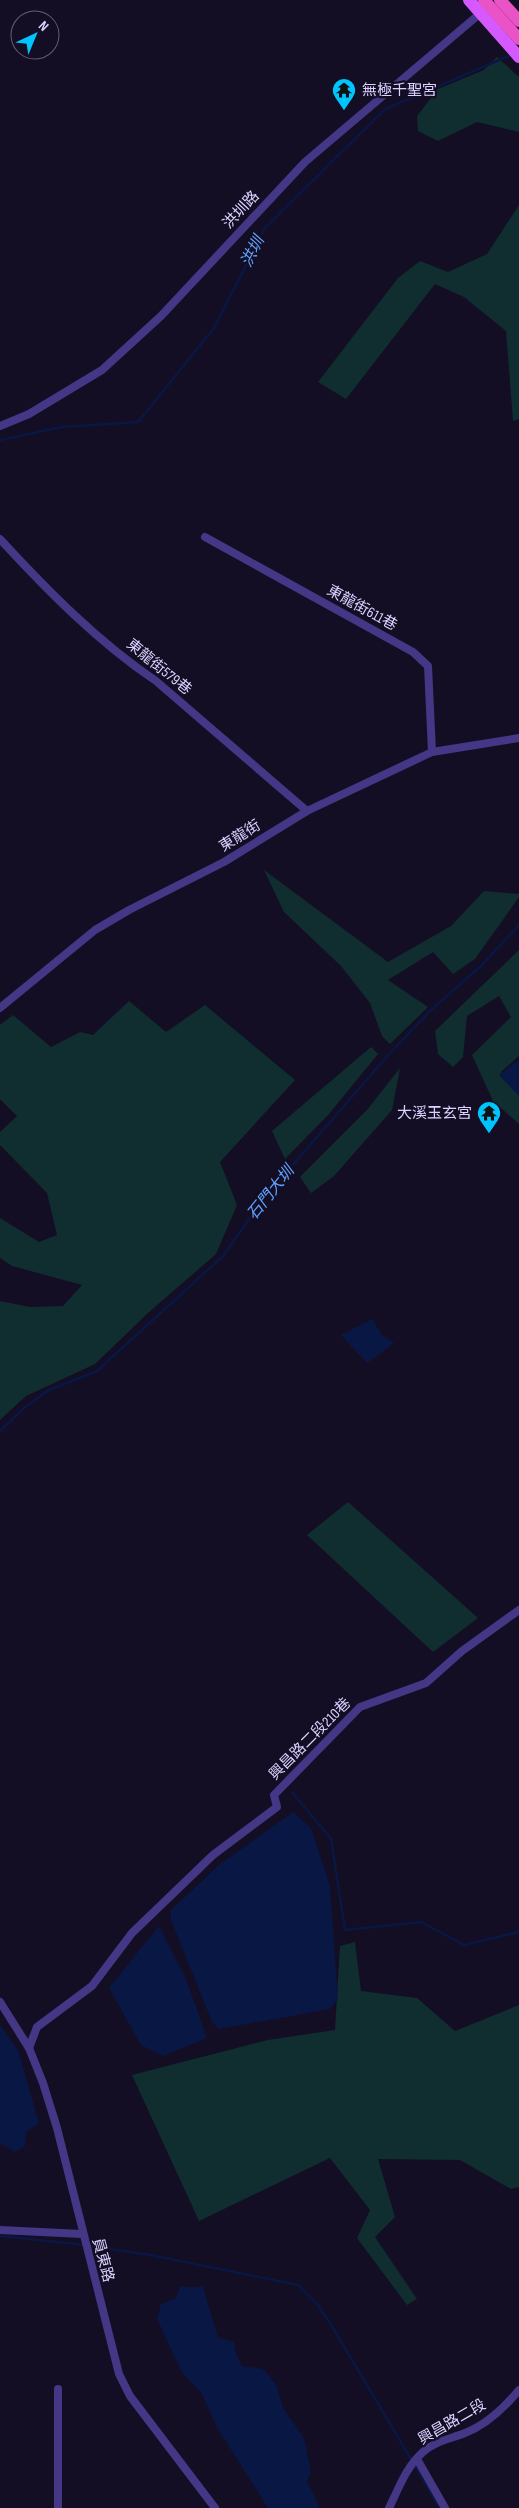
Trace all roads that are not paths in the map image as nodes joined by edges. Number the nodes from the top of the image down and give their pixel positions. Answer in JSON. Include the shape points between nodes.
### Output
{"nodes":[{"id":1,"x":469,"y":0,"type":"edge"},
{"id":2,"x":484,"y":0,"type":"edge"},
{"id":3,"x":498,"y":0,"type":"edge"},
{"id":4,"x":481,"y":13,"type":"junction"},
{"id":5,"x":519,"y":21,"type":"edge"},
{"id":6,"x":514,"y":42,"type":"edge"},
{"id":7,"x":519,"y":57,"type":"edge"},
{"id":8,"x":0,"y":426,"type":"edge"},
{"id":9,"x":205,"y":537,"type":"dead end"},
{"id":10,"x":0,"y":539,"type":"edge"},
{"id":11,"x":519,"y":738,"type":"edge"},
{"id":12,"x":432,"y":752,"type":"junction"},
{"id":13,"x":307,"y":811,"type":"junction"},
{"id":14,"x":0,"y":1008,"type":"edge"},
{"id":15,"x":519,"y":1610,"type":"edge"},
{"id":16,"x":0,"y":2002,"type":"edge"},
{"id":17,"x":29,"y":2048,"type":"junction"},
{"id":18,"x":0,"y":2230,"type":"edge"},
{"id":19,"x":82,"y":2234,"type":"junction"},
{"id":20,"x":58,"y":2389,"type":"dead end"},
{"id":21,"x":519,"y":2390,"type":"edge"},
{"id":22,"x":417,"y":2459,"type":"junction"},
{"id":23,"x":58,"y":2508,"type":"edge"},
{"id":24,"x":215,"y":2508,"type":"edge"},
{"id":25,"x":389,"y":2508,"type":"edge"},
{"id":26,"x":445,"y":2508,"type":"edge"}],
"edges":[{"from":1,"to":4,"type":"main road"},
{"from":2,"to":6,"type":"highway","bridge":true},
{"from":3,"to":4,"type":"street","name":"洪圳路"},
{"from":3,"to":5,"type":"highway"},
{"from":4,"to":6,"type":"main road"},
{"from":4,"to":8,"type":"street","name":"洪圳路","via":[[305,162],[160,316],[102,370],[29,414]]},
{"from":6,"to":7,"type":"main road"},
{"from":9,"to":12,"type":"street","name":"東龍街611巷","via":[[413,652],[428,666]]},
{"from":10,"to":13,"type":"street","name":"東龍街579巷","via":[[43,586]]},
{"from":11,"to":12,"type":"street","name":"東龍街"},
{"from":12,"to":13,"type":"street","name":"東龍街"},
{"from":13,"to":14,"type":"street","name":"東龍街","via":[[224,862],[95,930]]},
{"from":15,"to":17,"type":"street","name":"興昌路二段210巷","via":[[462,1651],[426,1683],[360,1707],[274,1795],[277,1807],[206,1861],[132,1933],[92,1986],[37,2028]]},
{"from":16,"to":17,"type":"street","name":"員東路"},
{"from":17,"to":19,"type":"street","name":"員東路","via":[[57,2128]]},
{"from":18,"to":19,"type":"street"},
{"from":19,"to":24,"type":"street","name":"員東路","via":[[119,2374],[130,2396]]},
{"from":20,"to":23,"type":"street"},
{"from":21,"to":22,"type":"street","name":"興昌路二段","via":[[483,2423],[439,2442]]},
{"from":22,"to":25,"type":"street","name":"興昌路二段","via":[[409,2467]]},
{"from":22,"to":26,"type":"street"}]}
